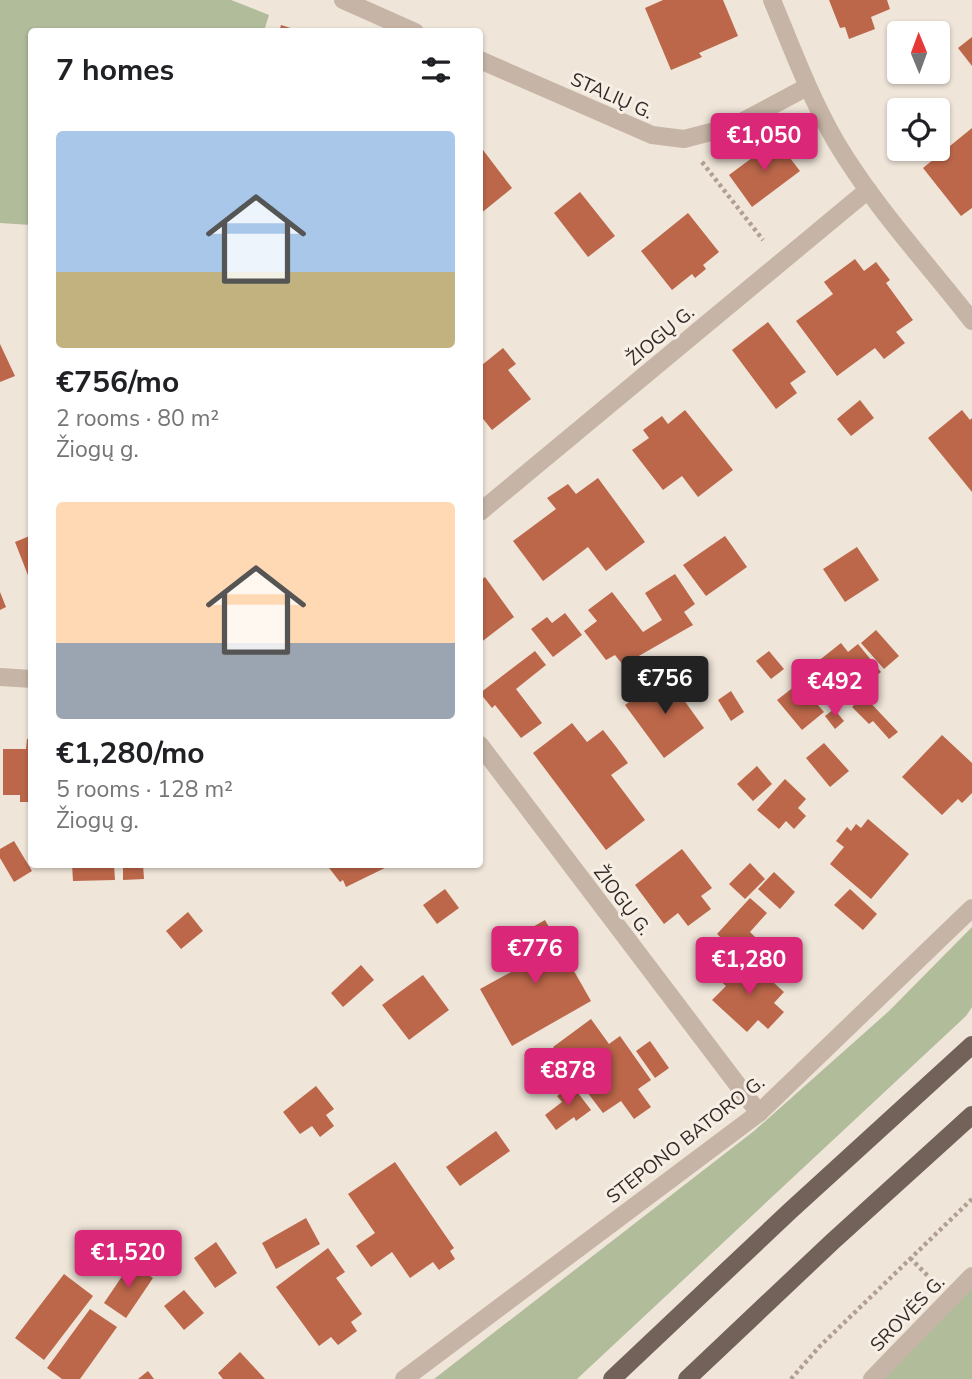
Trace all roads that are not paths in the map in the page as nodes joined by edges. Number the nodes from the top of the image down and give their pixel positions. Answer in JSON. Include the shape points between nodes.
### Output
{"nodes":[{"id":1,"x":343,"y":0,"type":"edge"},
{"id":2,"x":772,"y":0,"type":"edge"},
{"id":3,"x":406,"y":28,"type":"edge"},
{"id":4,"x":483,"y":61,"type":"edge"},
{"id":5,"x":807,"y":87,"type":"junction"},
{"id":6,"x":868,"y":190,"type":"junction"},
{"id":7,"x":972,"y":321,"type":"edge"},
{"id":8,"x":483,"y":510,"type":"edge"},
{"id":9,"x":0,"y":677,"type":"edge"},
{"id":10,"x":28,"y":679,"type":"edge"},
{"id":11,"x":483,"y":750,"type":"edge"},
{"id":12,"x":972,"y":908,"type":"edge"},
{"id":13,"x":972,"y":1045,"type":"edge"},
{"id":14,"x":759,"y":1113,"type":"junction"},
{"id":15,"x":972,"y":1115,"type":"edge"},
{"id":16,"x":972,"y":1276,"type":"edge"},
{"id":17,"x":404,"y":1379,"type":"edge"},
{"id":18,"x":612,"y":1379,"type":"edge"},
{"id":19,"x":687,"y":1379,"type":"edge"},
{"id":20,"x":872,"y":1379,"type":"edge"}],
"edges":[{"from":1,"to":3,"type":"street"},
{"from":2,"to":5,"type":"street"},
{"from":4,"to":5,"type":"street","name":"STALIŲ G.","via":[[652,135],[684,139],[734,126]]},
{"from":5,"to":6,"type":"street"},
{"from":6,"to":7,"type":"street"},
{"from":6,"to":8,"type":"street","name":"ŽIOGŲ G."},
{"from":9,"to":10,"type":"street"},
{"from":11,"to":14,"type":"street","name":"ŽIOGŲ G."},
{"from":12,"to":14,"type":"street","name":"STEPONO BATORO G."},
{"from":13,"to":18,"type":"main road"},
{"from":14,"to":17,"type":"street","name":"STEPONO BATORO G."},
{"from":15,"to":19,"type":"main road"},
{"from":16,"to":20,"type":"street","name":"SROVĖS G."}]}
